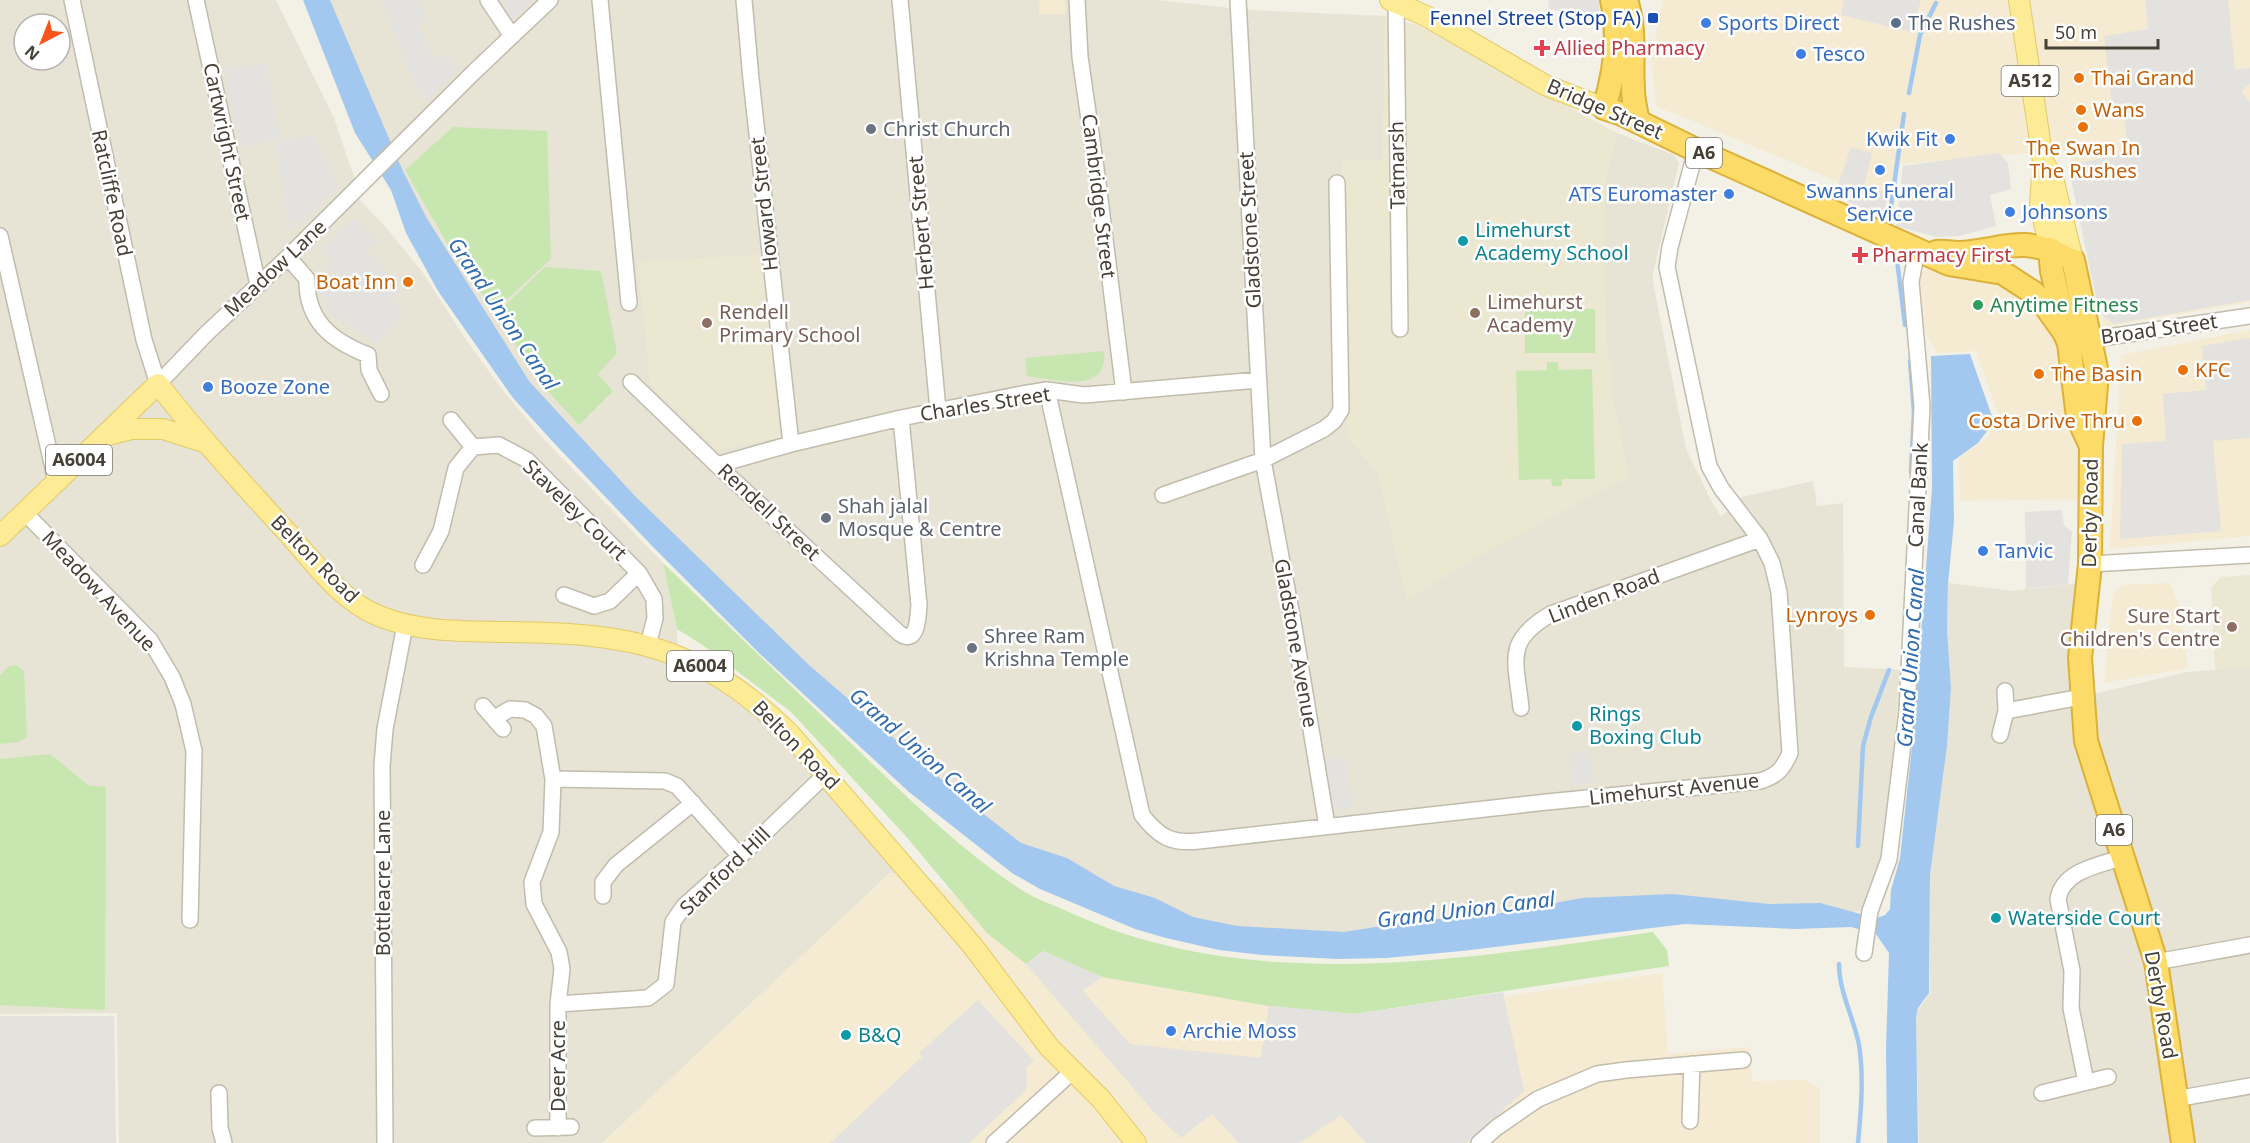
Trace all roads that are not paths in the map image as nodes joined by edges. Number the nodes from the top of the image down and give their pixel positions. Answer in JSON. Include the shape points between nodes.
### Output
{"nodes":[{"id":1,"x":72,"y":0,"type":"edge"},
{"id":2,"x":196,"y":0,"type":"edge"},
{"id":3,"x":488,"y":0,"type":"edge"},
{"id":4,"x":550,"y":0,"type":"edge"},
{"id":5,"x":600,"y":0,"type":"edge"},
{"id":6,"x":744,"y":0,"type":"edge"},
{"id":7,"x":900,"y":0,"type":"edge"},
{"id":8,"x":1077,"y":0,"type":"edge"},
{"id":9,"x":1238,"y":0,"type":"edge"},
{"id":10,"x":1390,"y":0,"type":"edge"},
{"id":11,"x":1395,"y":0,"type":"edge"},
{"id":12,"x":1612,"y":0,"type":"edge"},
{"id":13,"x":1626,"y":0,"type":"edge"},
{"id":14,"x":2019,"y":0,"type":"edge"},
{"id":15,"x":512,"y":36,"type":"junction"},
{"id":16,"x":1604,"y":108,"type":"junction"},
{"id":17,"x":1638,"y":122,"type":"junction"},
{"id":18,"x":1696,"y":150,"type":"junction"},
{"id":19,"x":2043,"y":161,"type":"junction"},
{"id":20,"x":1337,"y":183,"type":"dead end"},
{"id":21,"x":2040,"y":205,"type":"junction"},
{"id":22,"x":0,"y":236,"type":"edge"},
{"id":23,"x":2007,"y":244,"type":"junction"},
{"id":24,"x":1920,"y":251,"type":"junction"},
{"id":25,"x":288,"y":257,"type":"junction"},
{"id":26,"x":2051,"y":260,"type":"junction"},
{"id":27,"x":2073,"y":260,"type":"junction"},
{"id":28,"x":2003,"y":273,"type":"junction"},
{"id":29,"x":258,"y":285,"type":"junction"},
{"id":30,"x":629,"y":303,"type":"dead end"},
{"id":31,"x":2250,"y":316,"type":"edge"},
{"id":32,"x":1400,"y":329,"type":"dead end"},
{"id":33,"x":2080,"y":341,"type":"junction"},
{"id":34,"x":1258,"y":380,"type":"junction"},
{"id":35,"x":632,"y":382,"type":"dead end"},
{"id":36,"x":158,"y":384,"type":"junction"},
{"id":37,"x":1047,"y":390,"type":"junction"},
{"id":38,"x":1124,"y":392,"type":"junction"},
{"id":39,"x":381,"y":394,"type":"dead end"},
{"id":40,"x":938,"y":410,"type":"junction"},
{"id":41,"x":901,"y":418,"type":"junction"},
{"id":42,"x":451,"y":420,"type":"dead end"},
{"id":43,"x":103,"y":437,"type":"junction"},
{"id":44,"x":204,"y":442,"type":"junction"},
{"id":45,"x":790,"y":444,"type":"junction"},
{"id":46,"x":474,"y":447,"type":"junction"},
{"id":47,"x":1263,"y":460,"type":"junction"},
{"id":48,"x":717,"y":465,"type":"junction"},
{"id":49,"x":56,"y":481,"type":"junction"},
{"id":50,"x":1163,"y":495,"type":"dead end"},
{"id":51,"x":25,"y":513,"type":"junction"},
{"id":52,"x":0,"y":536,"type":"edge"},
{"id":53,"x":1761,"y":539,"type":"junction"},
{"id":54,"x":2250,"y":555,"type":"edge"},
{"id":55,"x":2090,"y":564,"type":"junction"},
{"id":56,"x":423,"y":565,"type":"dead end"},
{"id":57,"x":639,"y":573,"type":"junction"},
{"id":58,"x":564,"y":595,"type":"dead end"},
{"id":59,"x":405,"y":625,"type":"junction"},
{"id":60,"x":648,"y":645,"type":"junction"},
{"id":61,"x":2005,"y":691,"type":"dead end"},
{"id":62,"x":2081,"y":698,"type":"junction"},
{"id":63,"x":483,"y":706,"type":"dead end"},
{"id":64,"x":1521,"y":708,"type":"dead end"},
{"id":65,"x":2006,"y":711,"type":"junction"},
{"id":66,"x":2000,"y":735,"type":"dead end"},
{"id":67,"x":826,"y":774,"type":"junction"},
{"id":68,"x":553,"y":778,"type":"junction"},
{"id":69,"x":693,"y":803,"type":"junction"},
{"id":70,"x":1327,"y":826,"type":"junction"},
{"id":71,"x":740,"y":856,"type":"junction"},
{"id":72,"x":2124,"y":857,"type":"junction"},
{"id":73,"x":603,"y":896,"type":"dead end"},
{"id":74,"x":190,"y":920,"type":"dead end"},
{"id":75,"x":2250,"y":945,"type":"edge"},
{"id":76,"x":1864,"y":953,"type":"dead end"},
{"id":77,"x":2156,"y":962,"type":"junction"},
{"id":78,"x":558,"y":1004,"type":"junction"},
{"id":79,"x":1743,"y":1060,"type":"dead end"},
{"id":80,"x":1692,"y":1064,"type":"junction"},
{"id":81,"x":1073,"y":1071,"type":"junction"},
{"id":82,"x":2108,"y":1077,"type":"dead end"},
{"id":83,"x":2086,"y":1082,"type":"junction"},
{"id":84,"x":2250,"y":1086,"type":"edge"},
{"id":85,"x":219,"y":1093,"type":"dead end"},
{"id":86,"x":2042,"y":1093,"type":"dead end"},
{"id":87,"x":2175,"y":1099,"type":"junction"},
{"id":88,"x":1690,"y":1121,"type":"dead end"},
{"id":89,"x":535,"y":1128,"type":"dead end"},
{"id":90,"x":224,"y":1143,"type":"edge"},
{"id":91,"x":385,"y":1143,"type":"edge"},
{"id":92,"x":994,"y":1143,"type":"edge"},
{"id":93,"x":1136,"y":1143,"type":"edge"},
{"id":94,"x":1479,"y":1143,"type":"edge"},
{"id":95,"x":2183,"y":1143,"type":"edge"}],
"edges":[{"from":1,"to":36,"type":"street","name":"Ratcliffe Road","via":[[144,340]]},
{"from":2,"to":29,"type":"street","name":"Cartwright Street"},
{"from":3,"to":15,"type":"street"},
{"from":4,"to":15,"type":"street","name":"Meadow Lane"},
{"from":5,"to":30,"type":"street"},
{"from":6,"to":45,"type":"street","name":"Howard Street"},
{"from":7,"to":40,"type":"street","name":"Herbert Street"},
{"from":8,"to":38,"type":"street","name":"Cambridge Street","via":[[1080,57]]},
{"from":9,"to":34,"type":"street","name":"Gladstone Street"},
{"from":10,"to":11,"type":"main road","name":"Bridge Street"},
{"from":11,"to":16,"type":"main road","name":"Bridge Street","via":[[1545,85]]},
{"from":11,"to":32,"type":"street","name":"Tatmarsh"},
{"from":12,"to":16,"type":"highway","via":[[1615,59]]},
{"from":13,"to":17,"type":"highway","via":[[1634,49],[1633,90]]},
{"from":14,"to":19,"type":"main road","number":"A512"},
{"from":15,"to":25,"type":"street","name":"Meadow Lane"},
{"from":16,"to":17,"type":"highway","name":"Bridge Street","number":"A6"},
{"from":17,"to":18,"type":"highway","name":"Bridge Street","number":"A6"},
{"from":18,"to":24,"type":"highway","name":"Bridge Street","number":"A6"},
{"from":18,"to":53,"type":"street","name":"Limehurst Avenue","via":[[1670,247],[1669,280],[1709,466]]},
{"from":19,"to":21,"type":"main road","number":"A512"},
{"from":19,"to":27,"type":"main road","number":"A512","via":[[2053,178]]},
{"from":20,"to":47,"type":"street","via":[[1341,410],[1324,429]]},
{"from":21,"to":23,"type":"main road","via":[[2038,221],[2031,230]]},
{"from":21,"to":26,"type":"main road","number":"A512"},
{"from":22,"to":49,"type":"street"},
{"from":23,"to":24,"type":"highway","name":"Bridge Street","number":"A6","via":[[1960,253]]},
{"from":23,"to":26,"type":"highway","name":"Bridge Street","number":"A6","via":[[2036,245]]},
{"from":24,"to":28,"type":"highway","name":"Bridge Street","number":"A6","via":[[1949,264]]},
{"from":24,"to":76,"type":"street","name":"Canal Bank","via":[[1911,282],[1922,406],[1907,711],[1889,859],[1870,911]]},
{"from":25,"to":29,"type":"street","name":"Meadow Lane"},
{"from":25,"to":39,"type":"street","via":[[307,279],[306,297],[323,328],[346,347],[368,355],[369,370]]},
{"from":26,"to":27,"type":"highway","name":"Bridge Street","number":"A6"},
{"from":26,"to":28,"type":"highway","number":"A6"},
{"from":26,"to":33,"type":"highway","number":"A6"},
{"from":27,"to":33,"type":"highway","number":"A6"},
{"from":28,"to":33,"type":"highway","name":"Bridge Street","number":"A6","via":[[2044,303],[2064,332]]},
{"from":29,"to":36,"type":"street","name":"Meadow Lane"},
{"from":31,"to":33,"type":"street","name":"Broad Street"},
{"from":33,"to":55,"type":"highway","name":"Derby Road","number":"A6","via":[[2078,418],[2091,446]]},
{"from":34,"to":38,"type":"street","name":"Charles Street"},
{"from":34,"to":47,"type":"street","name":"Gladstone Street"},
{"from":35,"to":48,"type":"street","name":"Rendell Street"},
{"from":36,"to":43,"type":"main road","name":"Meadow Lane","number":"A6004"},
{"from":36,"to":44,"type":"main road","name":"Belton Road","number":"A6004"},
{"from":37,"to":38,"type":"street","name":"Charles Street","via":[[1084,395]]},
{"from":37,"to":40,"type":"street","name":"Charles Street"},
{"from":37,"to":70,"type":"street","name":"Limehurst Avenue","via":[[1142,815],[1166,838],[1183,843]]},
{"from":40,"to":41,"type":"street","name":"Charles Street"},
{"from":41,"to":45,"type":"street","name":"Charles Street"},
{"from":41,"to":48,"type":"street","name":"Rendell Street","via":[[919,605],[917,626],[909,636],[899,633]]},
{"from":42,"to":46,"type":"street"},
{"from":43,"to":44,"type":"main road","number":"A6004","via":[[131,429],[163,429]]},
{"from":43,"to":49,"type":"main road","name":"Meadow Lane","number":"A6004"},
{"from":44,"to":59,"type":"main road","name":"Belton Road","number":"A6004","via":[[352,600]]},
{"from":45,"to":48,"type":"street","name":"Charles Street"},
{"from":46,"to":56,"type":"street","via":[[456,468],[441,531]]},
{"from":46,"to":57,"type":"street","name":"Staveley Court","via":[[499,445],[527,460]]},
{"from":47,"to":50,"type":"street"},
{"from":47,"to":70,"type":"street","name":"Gladstone Avenue"},
{"from":49,"to":51,"type":"main road","name":"Meadow Lane","number":"A6004"},
{"from":51,"to":52,"type":"main road","name":"Meadow Lane","number":"A6004"},
{"from":51,"to":74,"type":"street","name":"Meadow Avenue","via":[[150,640],[172,676],[194,751]]},
{"from":53,"to":64,"type":"street","name":"Linden Road","via":[[1551,614],[1528,629],[1515,655]]},
{"from":53,"to":70,"type":"street","name":"Limehurst Avenue","via":[[1772,562],[1779,592],[1790,753],[1774,777]]},
{"from":54,"to":55,"type":"street"},
{"from":55,"to":62,"type":"highway","name":"Derby Road","number":"A6","via":[[2080,651]]},
{"from":57,"to":58,"type":"street","name":"Staveley Court","via":[[610,601],[594,606]]},
{"from":57,"to":60,"type":"street","name":"Staveley Court","via":[[654,599],[655,618]]},
{"from":59,"to":60,"type":"main road","name":"Belton Road","number":"A6004","via":[[448,631],[583,634]]},
{"from":59,"to":91,"type":"street","name":"Bottleacre Lane","via":[[382,766]]},
{"from":60,"to":67,"type":"main road","name":"Belton Road","number":"A6004","via":[[678,655],[737,687],[782,726]]},
{"from":61,"to":65,"type":"street"},
{"from":62,"to":65,"type":"street"},
{"from":62,"to":72,"type":"highway","name":"Derby Road","number":"A6","via":[[2086,741]]},
{"from":63,"to":68,"type":"street","name":"Deer Acre","via":[[499,723],[510,709],[536,716],[544,726]]},
{"from":65,"to":66,"type":"street"},
{"from":67,"to":71,"type":"street","name":"Stanford Hill"},
{"from":67,"to":81,"type":"main road","name":"Belton Road","number":"A6004","via":[[972,945],[1049,1047]]},
{"from":68,"to":69,"type":"street","via":[[665,781],[677,786]]},
{"from":68,"to":78,"type":"street","name":"Deer Acre","via":[[551,832],[532,882],[534,904],[559,952],[562,969]]},
{"from":69,"to":71,"type":"street"},
{"from":69,"to":73,"type":"street","via":[[616,865],[603,882]]},
{"from":71,"to":78,"type":"street","name":"Stanford Hill","via":[[684,906],[673,922],[666,984],[648,998]]},
{"from":72,"to":77,"type":"highway","name":"Derby Road","number":"A6"},
{"from":72,"to":83,"type":"street","via":[[2073,876],[2059,891],[2072,971],[2071,1008]]},
{"from":75,"to":77,"type":"street"},
{"from":77,"to":87,"type":"highway","name":"Derby Road","number":"A6"},
{"from":78,"to":89,"type":"street","name":"Deer Acre","via":[[564,1128]]},
{"from":79,"to":80,"type":"street"},
{"from":80,"to":88,"type":"street"},
{"from":80,"to":94,"type":"street","via":[[1597,1074],[1569,1084],[1538,1099]]},
{"from":81,"to":92,"type":"street"},
{"from":81,"to":93,"type":"main road","name":"Belton Road","number":"A6004"},
{"from":82,"to":83,"type":"street"},
{"from":83,"to":86,"type":"street"},
{"from":84,"to":87,"type":"street"},
{"from":85,"to":90,"type":"street"},
{"from":87,"to":95,"type":"highway","name":"Derby Road","number":"A6"}]}
